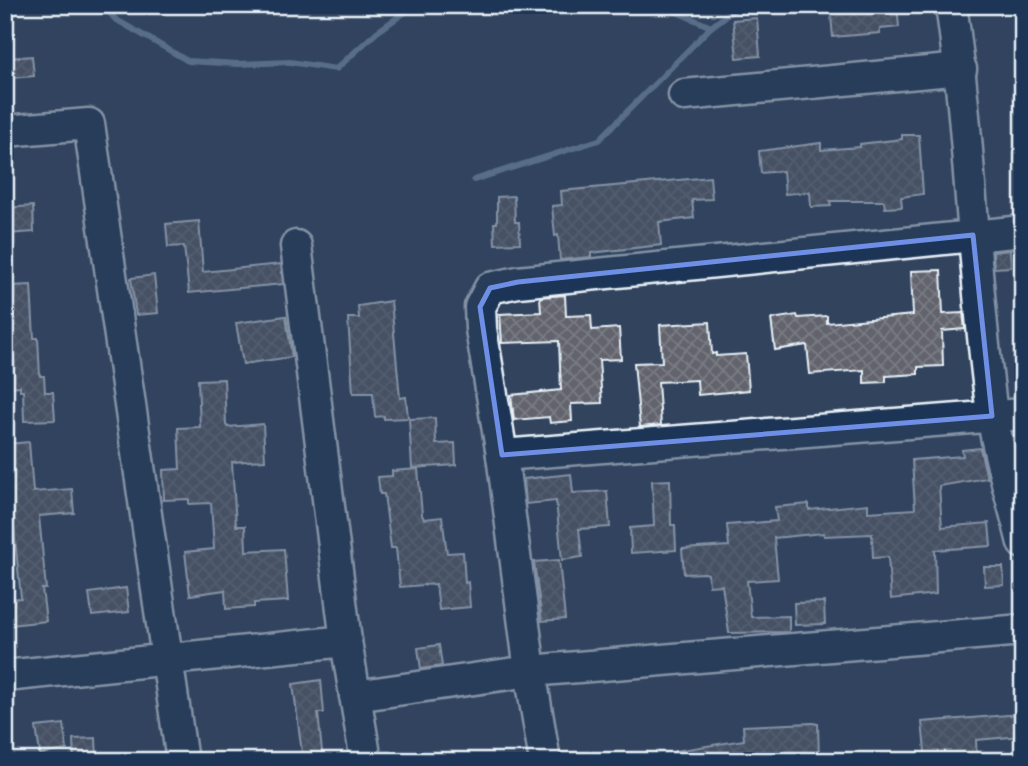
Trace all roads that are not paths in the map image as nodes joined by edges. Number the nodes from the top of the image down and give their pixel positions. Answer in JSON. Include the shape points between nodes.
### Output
{"nodes":[{"id":1,"x":951,"y":5,"type":"edge"},
{"id":2,"x":961,"y":69,"type":"junction"},
{"id":3,"x":684,"y":95,"type":"dead end"},
{"id":4,"x":5,"y":131,"type":"edge"},
{"id":5,"x":1023,"y":231,"type":"edge"},
{"id":6,"x":973,"y":235,"type":"junction"},
{"id":7,"x":296,"y":246,"type":"dead end"},
{"id":8,"x":1023,"y":414,"type":"edge"},
{"id":9,"x":992,"y":416,"type":"junction"},
{"id":10,"x":502,"y":455,"type":"junction"},
{"id":11,"x":1023,"y":543,"type":"edge"},
{"id":12,"x":1023,"y":630,"type":"edge"},
{"id":13,"x":346,"y":641,"type":"junction"},
{"id":14,"x":166,"y":659,"type":"junction"},
{"id":15,"x":530,"y":671,"type":"junction"},
{"id":16,"x":5,"y":676,"type":"edge"},
{"id":17,"x":355,"y":696,"type":"junction"},
{"id":18,"x":182,"y":761,"type":"edge"},
{"id":19,"x":366,"y":761,"type":"edge"},
{"id":20,"x":545,"y":761,"type":"edge"}],
"edges":[{"from":1,"to":2,"type":"street"},
{"from":2,"to":3,"type":"street"},
{"from":2,"to":6,"type":"street"},
{"from":4,"to":14,"type":"street","via":[[89,124]]},
{"from":5,"to":6,"type":"street"},
{"from":6,"to":9,"type":"street"},
{"from":6,"to":10,"type":"street","via":[[490,288],[480,307],[481,329]]},
{"from":7,"to":13,"type":"street"},
{"from":8,"to":9,"type":"street"},
{"from":9,"to":10,"type":"street"},
{"from":9,"to":11,"type":"street"},
{"from":10,"to":15,"type":"street"},
{"from":12,"to":15,"type":"street"},
{"from":13,"to":14,"type":"street"},
{"from":13,"to":17,"type":"street"},
{"from":14,"to":16,"type":"street"},
{"from":14,"to":18,"type":"street"},
{"from":15,"to":17,"type":"street"},
{"from":15,"to":20,"type":"street"},
{"from":17,"to":19,"type":"street"}]}
